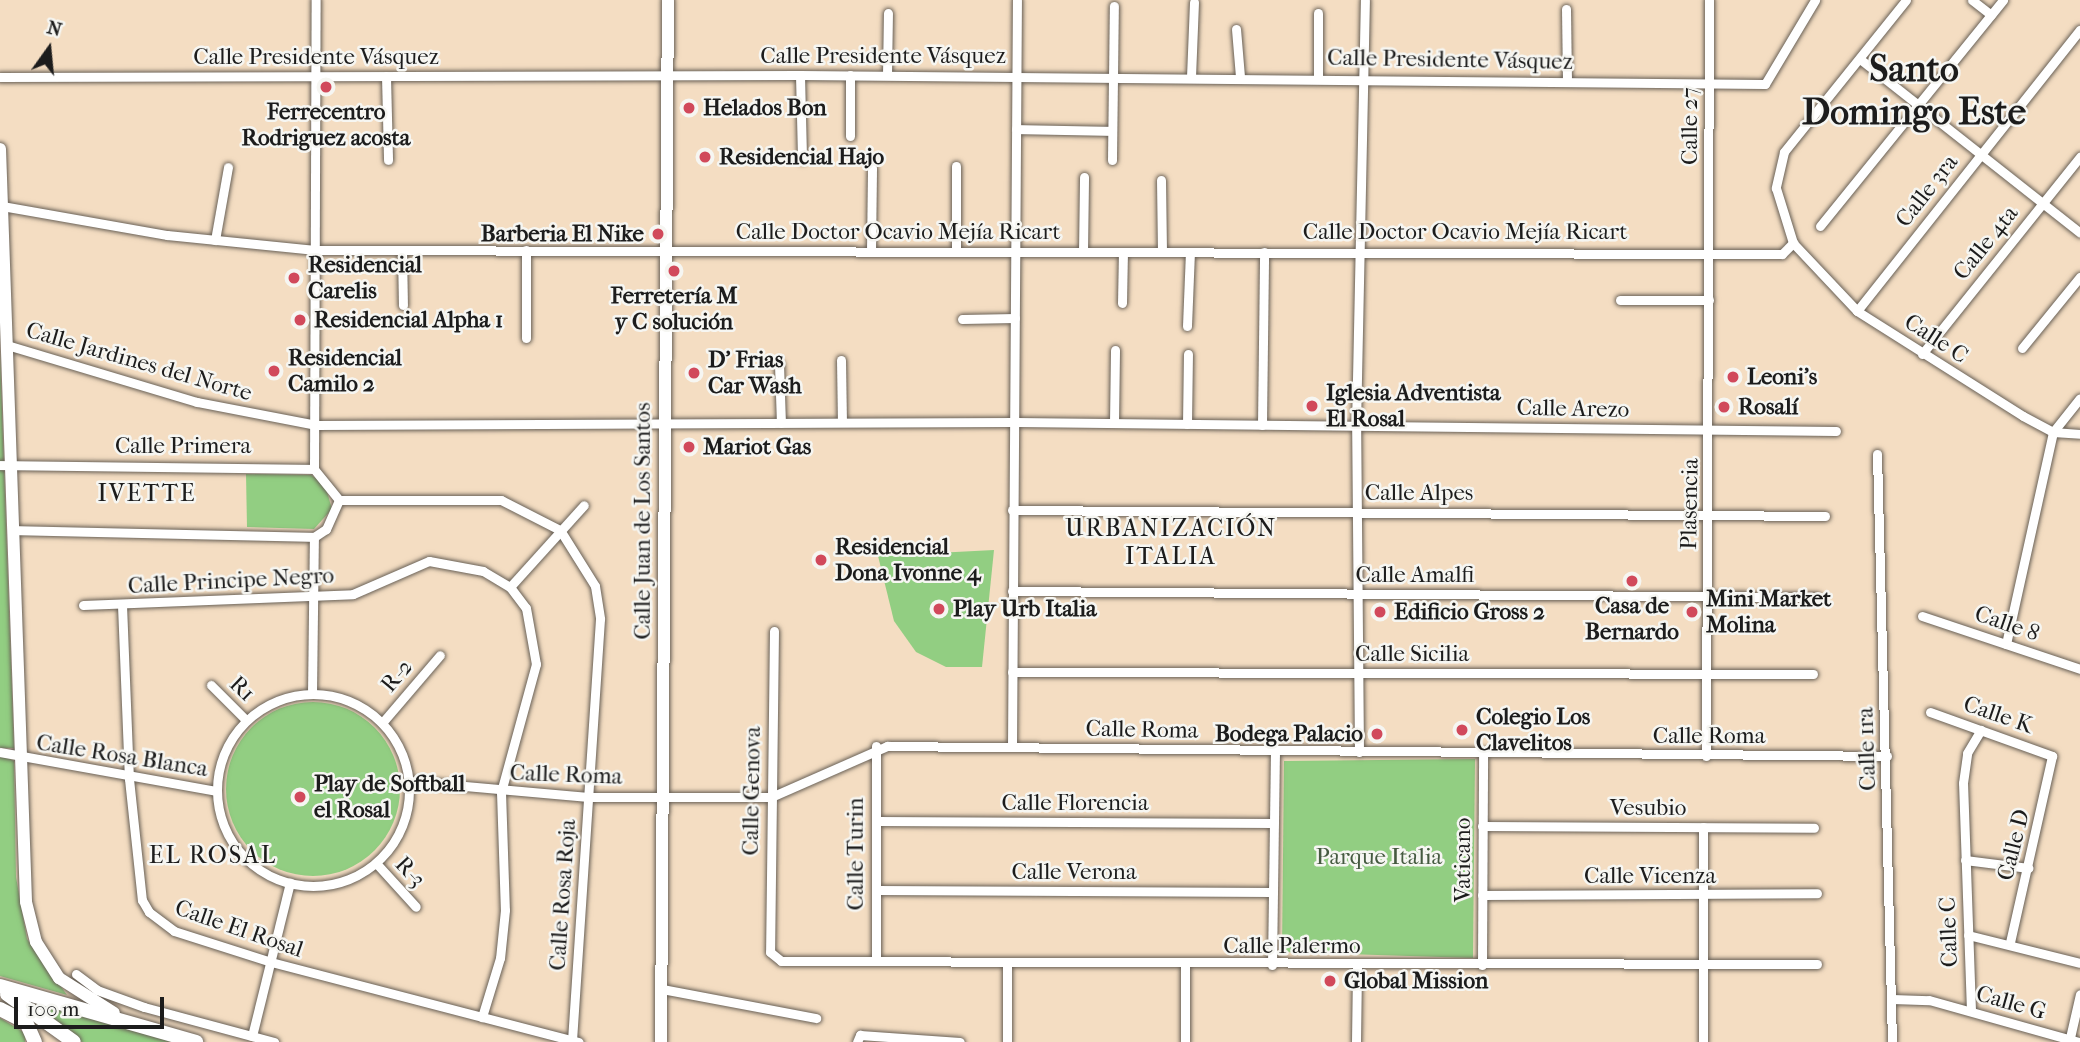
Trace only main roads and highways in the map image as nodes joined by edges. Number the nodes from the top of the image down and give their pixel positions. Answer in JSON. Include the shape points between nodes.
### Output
{"nodes":[{"id":1,"x":0,"y":988,"type":"edge"},
{"id":2,"x":0,"y":1009,"type":"edge"},
{"id":3,"x":35,"y":1042,"type":"edge"},
{"id":4,"x":74,"y":1042,"type":"edge"},
{"id":5,"x":196,"y":1042,"type":"edge"}],
"edges":[{"from":1,"to":4,"type":"main road"},
{"from":1,"to":5,"type":"main road"},
{"from":2,"to":3,"type":"main road","via":[[26,1022]]}]}
